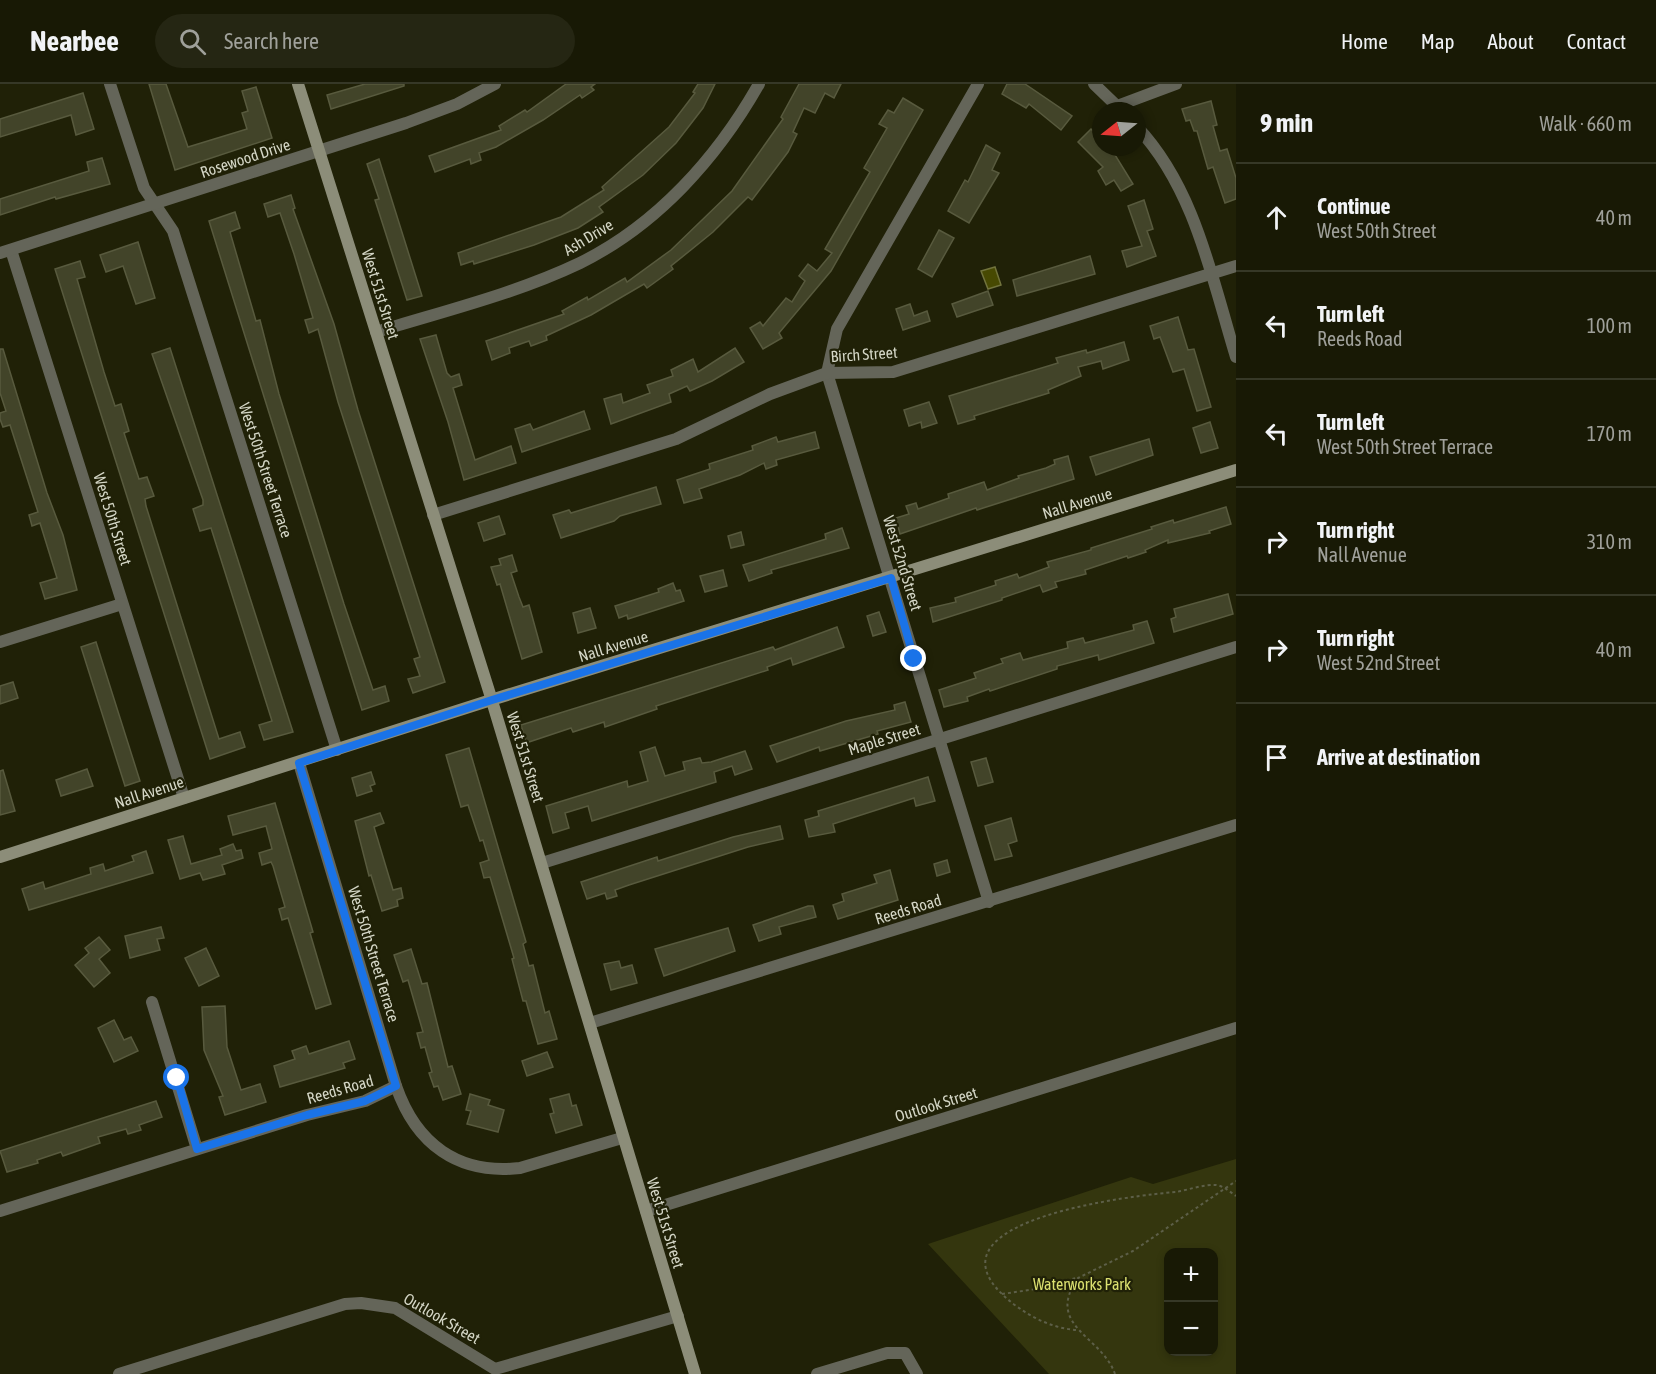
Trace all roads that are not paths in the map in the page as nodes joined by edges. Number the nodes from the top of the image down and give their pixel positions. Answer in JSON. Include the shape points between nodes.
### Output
{"nodes":[{"id":1,"x":110,"y":84,"type":"edge"},
{"id":2,"x":298,"y":84,"type":"edge"},
{"id":3,"x":495,"y":84,"type":"edge"},
{"id":4,"x":759,"y":84,"type":"edge"},
{"id":5,"x":978,"y":84,"type":"edge"},
{"id":6,"x":1094,"y":84,"type":"edge"},
{"id":7,"x":1176,"y":84,"type":"edge"},
{"id":8,"x":1114,"y":102,"type":"edge"},
{"id":9,"x":1134,"y":102,"type":"edge"},
{"id":10,"x":1146,"y":139,"type":"edge"},
{"id":11,"x":319,"y":151,"type":"junction"},
{"id":12,"x":154,"y":204,"type":"junction"},
{"id":13,"x":5,"y":251,"type":"edge"},
{"id":14,"x":1236,"y":266,"type":"edge"},
{"id":15,"x":1210,"y":274,"type":"junction"},
{"id":16,"x":376,"y":332,"type":"junction"},
{"id":17,"x":1236,"y":357,"type":"edge"},
{"id":18,"x":827,"y":373,"type":"junction"},
{"id":19,"x":1236,"y":470,"type":"edge"},
{"id":20,"x":433,"y":515,"type":"junction"},
{"id":21,"x":891,"y":578,"type":"junction"},
{"id":22,"x":122,"y":604,"type":"junction"},
{"id":23,"x":0,"y":642,"type":"edge"},
{"id":24,"x":1236,"y":647,"type":"edge"},
{"id":25,"x":492,"y":700,"type":"junction"},
{"id":26,"x":938,"y":740,"type":"junction"},
{"id":27,"x":337,"y":750,"type":"junction"},
{"id":28,"x":299,"y":763,"type":"junction"},
{"id":29,"x":184,"y":798,"type":"junction"},
{"id":30,"x":1236,"y":825,"type":"edge"},
{"id":31,"x":0,"y":857,"type":"edge"},
{"id":32,"x":542,"y":863,"type":"junction"},
{"id":33,"x":989,"y":902,"type":"junction"},
{"id":34,"x":152,"y":1002,"type":"dead end"},
{"id":35,"x":590,"y":1023,"type":"junction"},
{"id":36,"x":1236,"y":1028,"type":"edge"},
{"id":37,"x":396,"y":1086,"type":"junction"},
{"id":38,"x":622,"y":1138,"type":"junction"},
{"id":39,"x":197,"y":1149,"type":"junction"},
{"id":40,"x":0,"y":1211,"type":"edge"},
{"id":41,"x":646,"y":1211,"type":"junction"},
{"id":42,"x":678,"y":1316,"type":"junction"},
{"id":43,"x":495,"y":1372,"type":"edge"},
{"id":44,"x":119,"y":1374,"type":"edge"},
{"id":45,"x":695,"y":1374,"type":"edge"},
{"id":46,"x":817,"y":1374,"type":"edge"},
{"id":47,"x":916,"y":1374,"type":"edge"}],
"edges":[{"from":1,"to":12,"type":"street","name":"West 50th Street Terrace","via":[[144,188]]},
{"from":2,"to":11,"type":"street","name":"West 51st Street"},
{"from":3,"to":11,"type":"street","name":"Rosewood Drive","via":[[436,112]]},
{"from":4,"to":16,"type":"street","name":"Ash Drive","via":[[727,136],[698,171],[662,206],[610,245],[525,286]]},
{"from":5,"to":18,"type":"street","via":[[837,329]]},
{"from":6,"to":8,"type":"street"},
{"from":7,"to":9,"type":"street"},
{"from":10,"to":15,"type":"street","via":[[1182,193]]},
{"from":11,"to":12,"type":"street","name":"Rosewood Drive"},
{"from":11,"to":16,"type":"street","name":"West 51st Street"},
{"from":12,"to":13,"type":"street","name":"Rosewood Drive"},
{"from":12,"to":27,"type":"street","name":"West 50th Street Terrace","via":[[173,231]]},
{"from":13,"to":22,"type":"street","name":"West 50th Street"},
{"from":14,"to":15,"type":"street","name":"Birch Street"},
{"from":15,"to":17,"type":"street"},
{"from":15,"to":18,"type":"street","name":"Birch Street","via":[[893,372]]},
{"from":16,"to":20,"type":"street","name":"West 51st Street"},
{"from":18,"to":20,"type":"street","name":"Birch Street","via":[[771,394],[676,439]]},
{"from":18,"to":21,"type":"street","name":"West 52nd Street"},
{"from":19,"to":21,"type":"street","name":"Nall Avenue"},
{"from":20,"to":25,"type":"street","name":"West 51st Street"},
{"from":21,"to":25,"type":"street","name":"Nall Avenue"},
{"from":21,"to":26,"type":"street","name":"West 52nd Street"},
{"from":22,"to":23,"type":"street"},
{"from":22,"to":29,"type":"street","name":"West 50th Street"},
{"from":24,"to":26,"type":"street","name":"Maple Street"},
{"from":25,"to":27,"type":"street","name":"Nall Avenue"},
{"from":25,"to":32,"type":"street","name":"West 51st Street"},
{"from":26,"to":32,"type":"street","name":"Maple Street"},
{"from":26,"to":33,"type":"street","name":"West 52nd Street"},
{"from":27,"to":28,"type":"street","name":"Nall Avenue"},
{"from":28,"to":29,"type":"street","name":"Nall Avenue"},
{"from":28,"to":37,"type":"street","name":"West 50th Street Terrace"},
{"from":29,"to":31,"type":"street","name":"Nall Avenue"},
{"from":30,"to":33,"type":"street","name":"Reeds Road"},
{"from":32,"to":35,"type":"street","name":"West 51st Street"},
{"from":33,"to":35,"type":"street","name":"Reeds Road"},
{"from":34,"to":39,"type":"street"},
{"from":35,"to":38,"type":"street","name":"West 51st Street"},
{"from":36,"to":41,"type":"street","name":"Outlook Street"},
{"from":37,"to":38,"type":"street","name":"Reeds Road","via":[[405,1110],[422,1135],[445,1153],[473,1166],[520,1168]]},
{"from":37,"to":39,"type":"street","name":"Reeds Road","via":[[365,1101]]},
{"from":38,"to":41,"type":"street","name":"West 51st Street"},
{"from":39,"to":40,"type":"street","name":"Reeds Road"},
{"from":41,"to":42,"type":"street","name":"West 51st Street"},
{"from":42,"to":43,"type":"street","name":"Outlook Street"},
{"from":42,"to":45,"type":"street","name":"West 51st Street"},
{"from":43,"to":44,"type":"street","name":"Outlook Street","via":[[407,1314],[362,1303],[322,1309]]},
{"from":46,"to":47,"type":"street","via":[[887,1353],[905,1353]]}]}
